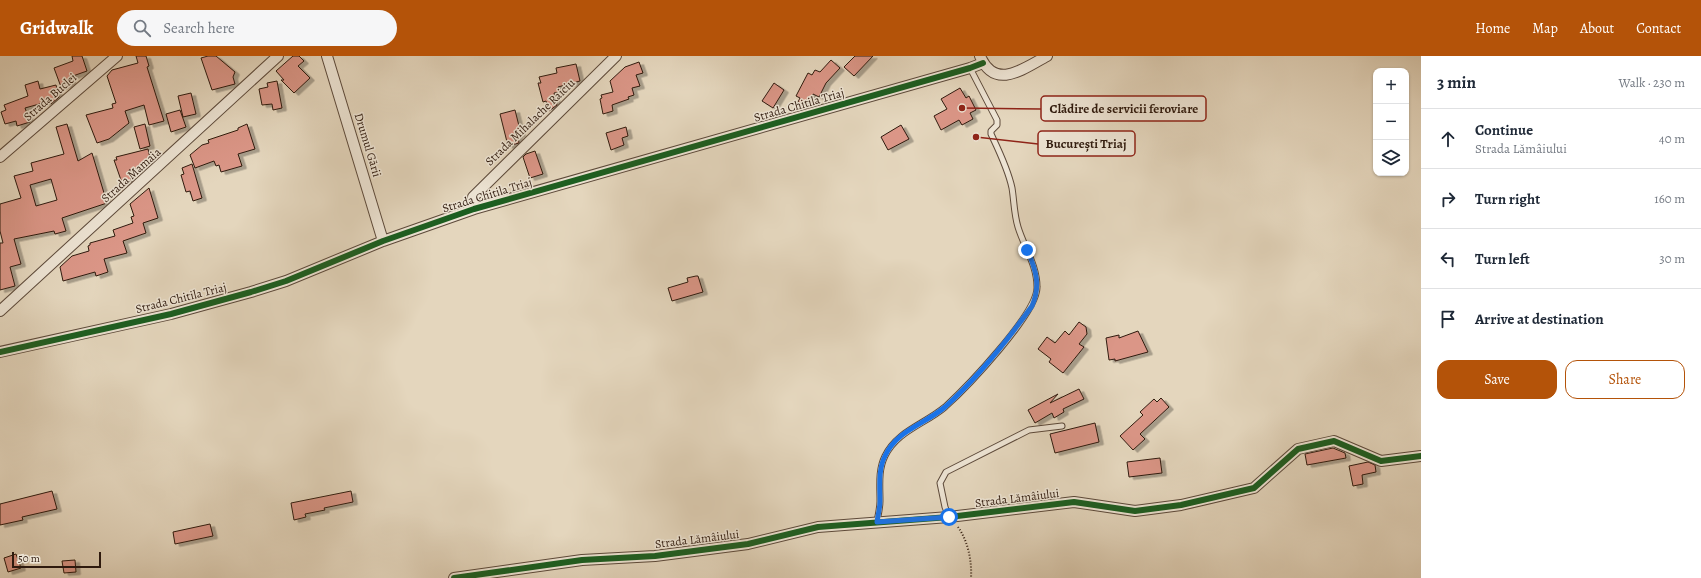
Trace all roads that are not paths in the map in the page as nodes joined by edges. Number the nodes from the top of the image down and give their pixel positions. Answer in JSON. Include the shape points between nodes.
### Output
{"nodes":[{"id":1,"x":117,"y":56,"type":"edge"},
{"id":2,"x":278,"y":56,"type":"edge"},
{"id":3,"x":327,"y":56,"type":"edge"},
{"id":4,"x":616,"y":56,"type":"edge"},
{"id":5,"x":1047,"y":56,"type":"edge"},
{"id":6,"x":981,"y":58,"type":"edge"},
{"id":7,"x":970,"y":68,"type":"junction"},
{"id":8,"x":0,"y":157,"type":"edge"},
{"id":9,"x":474,"y":209,"type":"junction"},
{"id":10,"x":384,"y":241,"type":"junction"},
{"id":11,"x":0,"y":311,"type":"edge"},
{"id":12,"x":0,"y":352,"type":"edge"},
{"id":13,"x":1062,"y":426,"type":"dead end"},
{"id":14,"x":1421,"y":456,"type":"edge"},
{"id":15,"x":949,"y":517,"type":"junction"},
{"id":16,"x":877,"y":522,"type":"junction"},
{"id":17,"x":454,"y":578,"type":"edge"}],
"edges":[{"from":1,"to":8,"type":"street","name":"Strada Buclei"},
{"from":2,"to":11,"type":"street","name":"Strada Mamaia"},
{"from":3,"to":10,"type":"street","name":"Drumul Gării"},
{"from":4,"to":9,"type":"street","name":"Strada Mihalache Raiciu","via":[[472,197]]},
{"from":5,"to":6,"type":"street","via":[[1003,76],[991,71]]},
{"from":6,"to":7,"type":"street","name":"Strada Chitila Triaj"},
{"from":7,"to":9,"type":"street","name":"Strada Chitila Triaj"},
{"from":7,"to":16,"type":"lane","via":[[997,120],[991,134],[1009,178],[1017,226],[1037,280],[1036,297],[1011,334],[955,398],[932,416],[909,429],[891,447],[882,464]]},
{"from":9,"to":10,"type":"street","name":"Strada Chitila Triaj"},
{"from":10,"to":12,"type":"street","name":"Strada Chitila Triaj","via":[[312,271],[251,292],[171,314]]},
{"from":13,"to":15,"type":"lane","via":[[1029,430],[946,472],[940,483]]},
{"from":14,"to":15,"type":"street","name":"Strada Lămâiului","via":[[1381,461],[1334,441],[1298,449],[1254,488],[1181,505],[1135,511],[1074,502]]},
{"from":15,"to":16,"type":"street","name":"Strada Lămâiului"},
{"from":16,"to":17,"type":"street","name":"Strada Lămâiului","via":[[818,527],[748,544],[655,556],[582,560]]}]}
